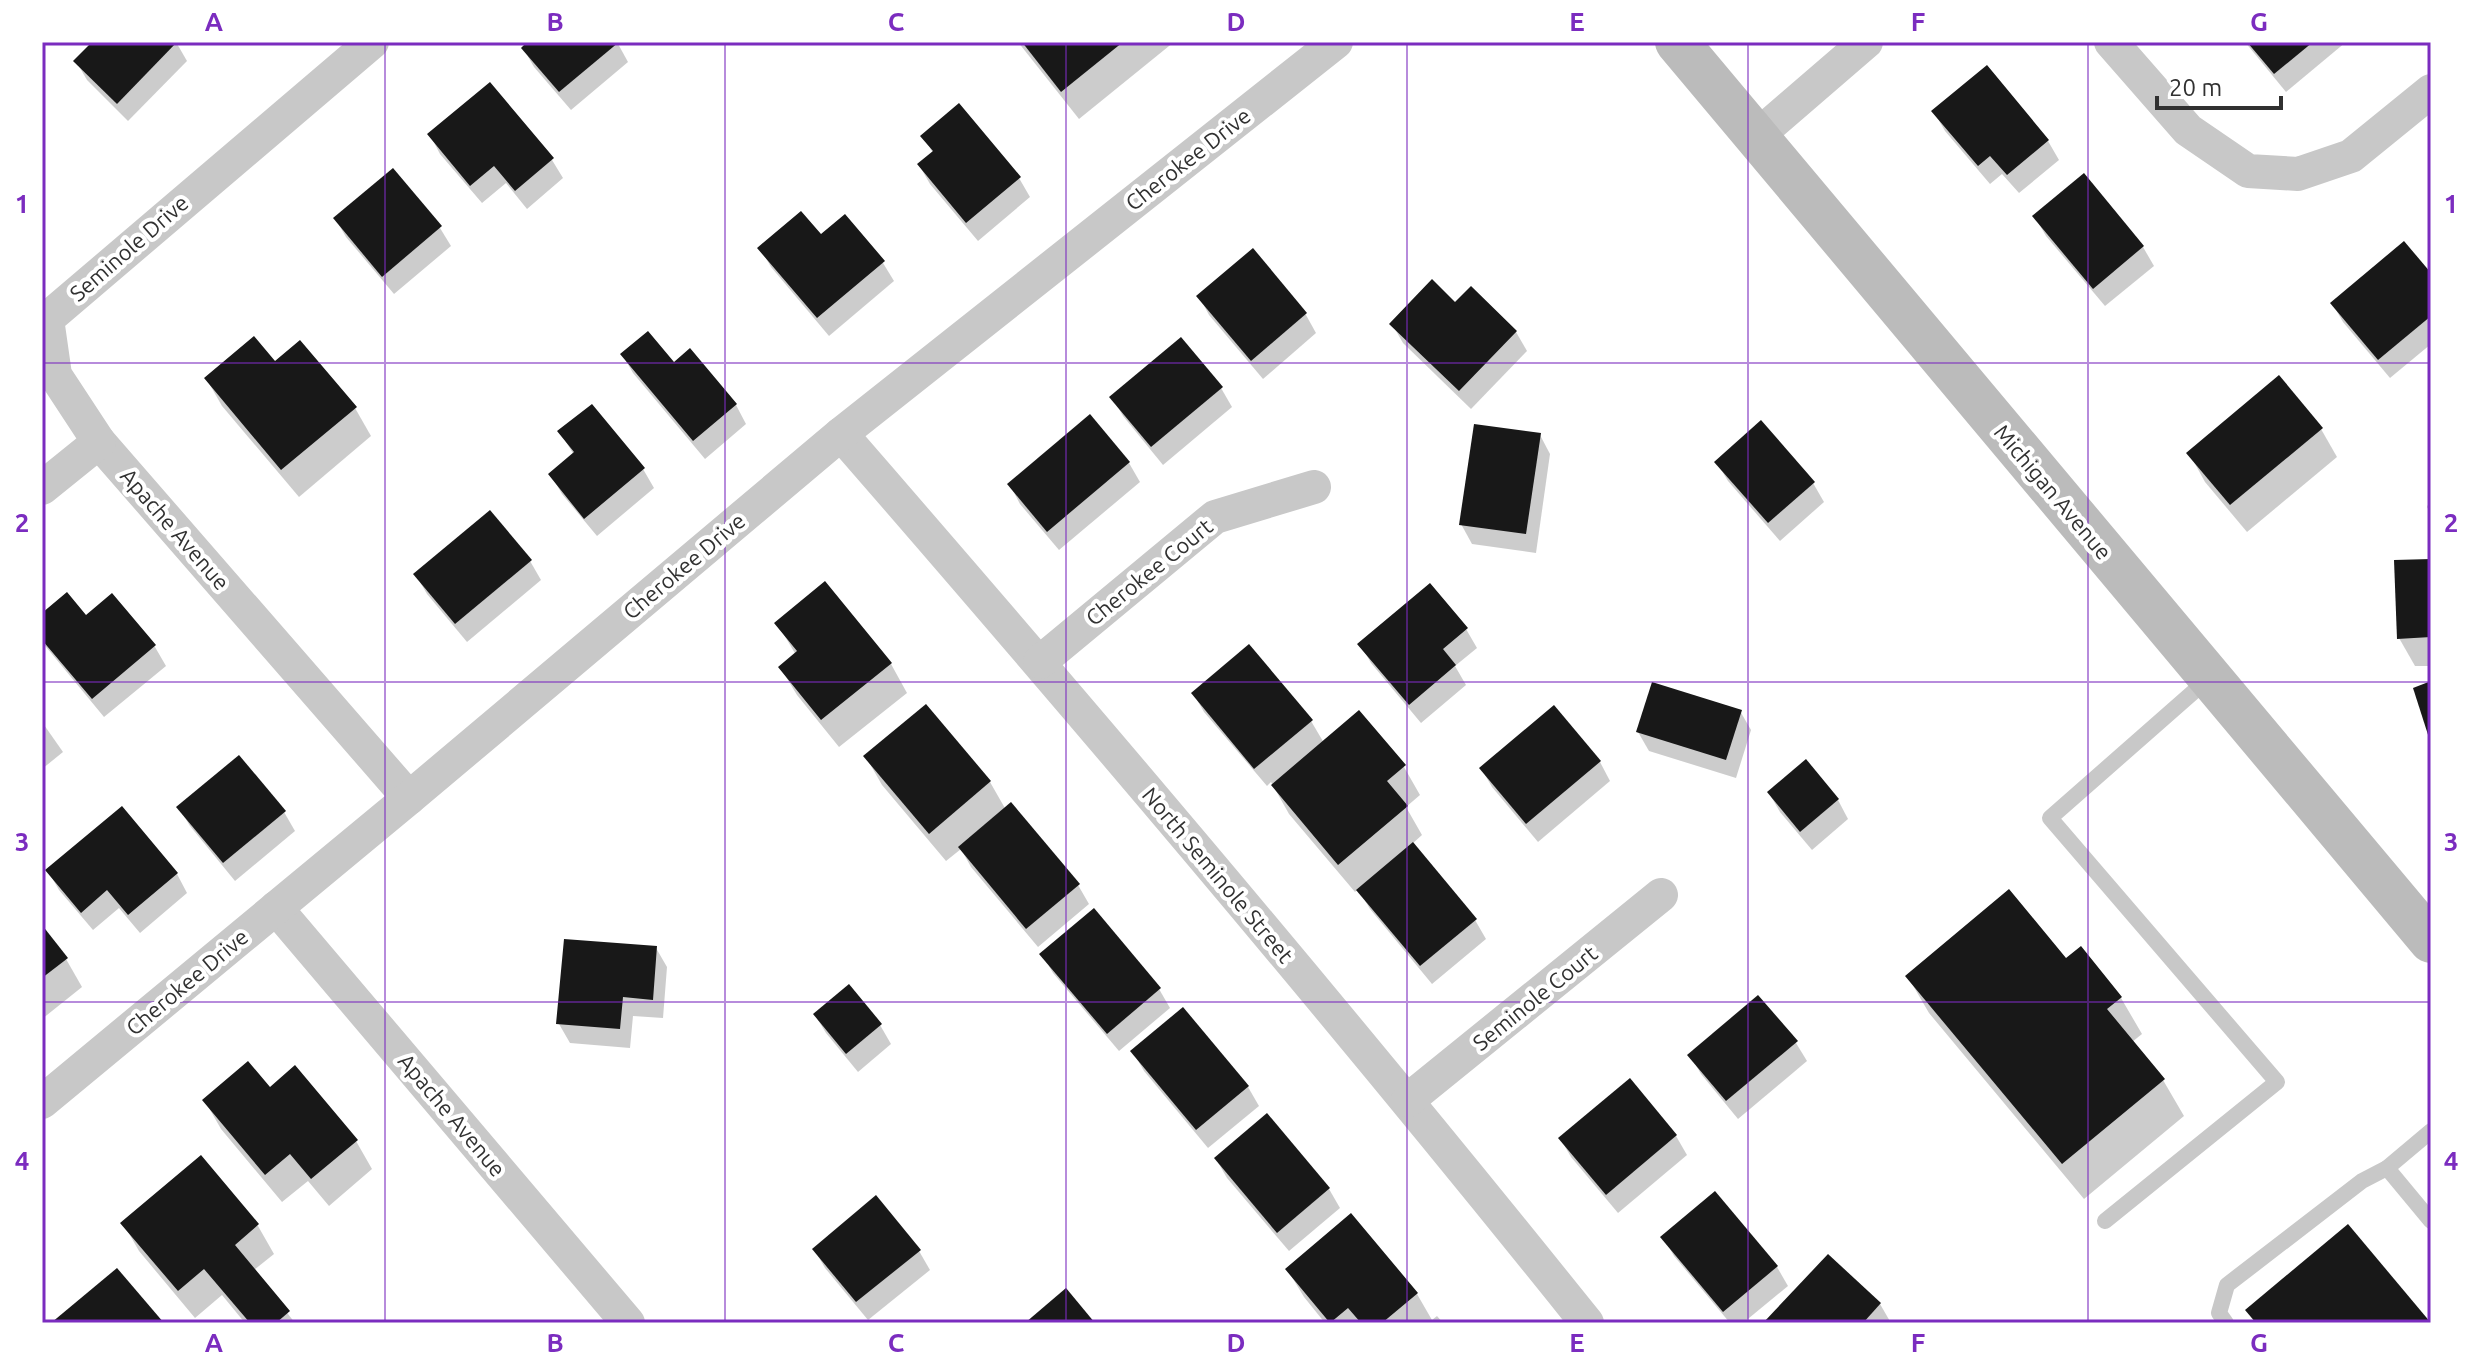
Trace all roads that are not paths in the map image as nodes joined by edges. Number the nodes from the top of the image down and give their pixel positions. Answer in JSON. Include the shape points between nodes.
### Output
{"nodes":[{"id":1,"x":1336,"y":42,"type":"edge"},
{"id":2,"x":1677,"y":42,"type":"edge"},
{"id":3,"x":1866,"y":42,"type":"edge"},
{"id":4,"x":2111,"y":42,"type":"edge"},
{"id":5,"x":352,"y":48,"type":"edge"},
{"id":6,"x":2431,"y":91,"type":"edge"},
{"id":7,"x":1757,"y":136,"type":"junction"},
{"id":8,"x":841,"y":434,"type":"junction"},
{"id":9,"x":99,"y":442,"type":"junction"},
{"id":10,"x":1314,"y":487,"type":"dead end"},
{"id":11,"x":42,"y":488,"type":"edge"},
{"id":12,"x":1040,"y":662,"type":"junction"},
{"id":13,"x":2209,"y":678,"type":"junction"},
{"id":14,"x":409,"y":798,"type":"junction"},
{"id":15,"x":1661,"y":895,"type":"dead end"},
{"id":16,"x":276,"y":908,"type":"junction"},
{"id":17,"x":2431,"y":941,"type":"edge"},
{"id":18,"x":1408,"y":1100,"type":"junction"},
{"id":19,"x":42,"y":1102,"type":"edge"},
{"id":20,"x":2431,"y":1131,"type":"edge"},
{"id":21,"x":2387,"y":1168,"type":"junction"},
{"id":22,"x":2105,"y":1221,"type":"dead end"},
{"id":23,"x":2431,"y":1221,"type":"edge"},
{"id":24,"x":628,"y":1323,"type":"edge"},
{"id":25,"x":1587,"y":1323,"type":"edge"},
{"id":26,"x":2226,"y":1323,"type":"edge"}],
"edges":[{"from":1,"to":8,"type":"street","name":"Cherokee Drive"},
{"from":2,"to":7,"type":"main road","name":"Michigan Avenue"},
{"from":3,"to":7,"type":"street"},
{"from":4,"to":6,"type":"street","via":[[2188,130],[2248,171],[2298,174],[2351,156]]},
{"from":5,"to":9,"type":"street","name":"Seminole Drive","via":[[47,319],[55,375]]},
{"from":7,"to":13,"type":"main road","name":"Michigan Avenue"},
{"from":8,"to":12,"type":"street","name":"North Seminole Street"},
{"from":8,"to":14,"type":"street","name":"Cherokee Drive"},
{"from":9,"to":11,"type":"street"},
{"from":9,"to":14,"type":"street","name":"Apache Avenue"},
{"from":10,"to":12,"type":"street","name":"Cherokee Court","via":[[1215,517]]},
{"from":12,"to":18,"type":"street","name":"North Seminole Street"},
{"from":13,"to":17,"type":"main road","name":"Michigan Avenue"},
{"from":13,"to":22,"type":"lane","via":[[2050,818],[2277,1082]]},
{"from":14,"to":16,"type":"street","name":"Cherokee Drive"},
{"from":15,"to":18,"type":"street","name":"Seminole Court"},
{"from":16,"to":19,"type":"street","name":"Cherokee Drive"},
{"from":16,"to":24,"type":"street","name":"Apache Avenue"},
{"from":18,"to":25,"type":"street","name":"North Seminole Street"},
{"from":20,"to":21,"type":"lane"},
{"from":21,"to":23,"type":"lane"},
{"from":21,"to":26,"type":"lane","via":[[2362,1181],[2227,1285],[2219,1313]]}]}
